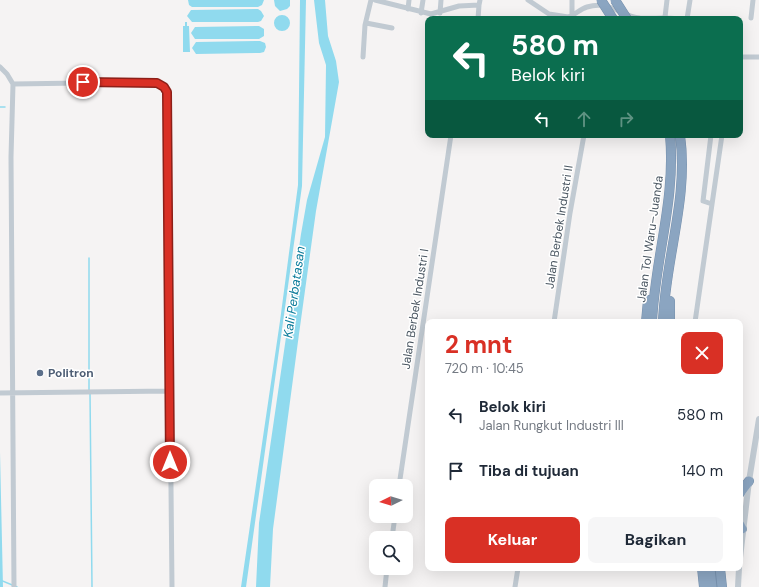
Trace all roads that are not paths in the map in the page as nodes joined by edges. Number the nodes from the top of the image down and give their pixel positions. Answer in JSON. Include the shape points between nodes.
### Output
{"nodes":[{"id":1,"x":371,"y":0,"type":"edge"},
{"id":2,"x":375,"y":0,"type":"edge"},
{"id":3,"x":409,"y":0,"type":"edge"},
{"id":4,"x":423,"y":0,"type":"edge"},
{"id":5,"x":441,"y":0,"type":"edge"},
{"id":6,"x":528,"y":0,"type":"edge"},
{"id":7,"x":572,"y":0,"type":"edge"},
{"id":8,"x":601,"y":0,"type":"edge"},
{"id":9,"x":615,"y":0,"type":"edge"},
{"id":10,"x":667,"y":0,"type":"edge"},
{"id":11,"x":690,"y":0,"type":"edge"},
{"id":12,"x":753,"y":0,"type":"edge"},
{"id":13,"x":391,"y":2,"type":"edge"},
{"id":14,"x":479,"y":2,"type":"edge"},
{"id":15,"x":408,"y":9,"type":"junction"},
{"id":16,"x":421,"y":13,"type":"junction"},
{"id":17,"x":440,"y":13,"type":"junction"},
{"id":18,"x":478,"y":16,"type":"edge"},
{"id":19,"x":562,"y":16,"type":"edge"},
{"id":20,"x":572,"y":16,"type":"edge"},
{"id":21,"x":575,"y":16,"type":"edge"},
{"id":22,"x":611,"y":16,"type":"edge"},
{"id":23,"x":625,"y":16,"type":"edge"},
{"id":24,"x":634,"y":16,"type":"edge"},
{"id":25,"x":665,"y":16,"type":"edge"},
{"id":26,"x":687,"y":16,"type":"edge"},
{"id":27,"x":751,"y":18,"type":"dead end"},
{"id":28,"x":366,"y":23,"type":"junction"},
{"id":29,"x":392,"y":28,"type":"dead end"},
{"id":30,"x":363,"y":57,"type":"dead end"},
{"id":31,"x":743,"y":57,"type":"edge"},
{"id":32,"x":759,"y":57,"type":"edge"},
{"id":33,"x":0,"y":66,"type":"edge"},
{"id":34,"x":13,"y":84,"type":"junction"},
{"id":35,"x":451,"y":138,"type":"edge"},
{"id":36,"x":584,"y":138,"type":"edge"},
{"id":37,"x":670,"y":138,"type":"edge"},
{"id":38,"x":680,"y":138,"type":"edge"},
{"id":39,"x":711,"y":138,"type":"edge"},
{"id":40,"x":722,"y":138,"type":"edge"},
{"id":41,"x":670,"y":192,"type":"junction"},
{"id":42,"x":679,"y":202,"type":"junction"},
{"id":43,"x":712,"y":204,"type":"junction"},
{"id":44,"x":554,"y":319,"type":"edge"},
{"id":45,"x":646,"y":319,"type":"edge"},
{"id":46,"x":652,"y":319,"type":"edge"},
{"id":47,"x":663,"y":319,"type":"edge"},
{"id":48,"x":670,"y":319,"type":"edge"},
{"id":49,"x":696,"y":319,"type":"edge"},
{"id":50,"x":170,"y":391,"type":"junction"},
{"id":51,"x":0,"y":393,"type":"edge"},
{"id":52,"x":13,"y":393,"type":"junction"},
{"id":53,"x":759,"y":419,"type":"edge"},
{"id":54,"x":400,"y":479,"type":"edge"},
{"id":55,"x":749,"y":481,"type":"junction"},
{"id":56,"x":743,"y":489,"type":"edge"},
{"id":57,"x":743,"y":516,"type":"edge"},
{"id":58,"x":518,"y":571,"type":"edge"},
{"id":59,"x":702,"y":571,"type":"edge"},
{"id":60,"x":710,"y":571,"type":"edge"},
{"id":61,"x":720,"y":571,"type":"edge"},
{"id":62,"x":739,"y":571,"type":"edge"},
{"id":63,"x":387,"y":575,"type":"edge"},
{"id":64,"x":14,"y":587,"type":"edge"},
{"id":65,"x":172,"y":587,"type":"edge"},
{"id":66,"x":385,"y":587,"type":"edge"},
{"id":67,"x":515,"y":587,"type":"edge"},
{"id":68,"x":704,"y":587,"type":"edge"},
{"id":69,"x":712,"y":587,"type":"edge"},
{"id":70,"x":722,"y":587,"type":"edge"},
{"id":71,"x":738,"y":587,"type":"edge"}],
"edges":[{"from":1,"to":28,"type":"street"},
{"from":2,"to":13,"type":"street"},
{"from":3,"to":15,"type":"street"},
{"from":4,"to":16,"type":"street"},
{"from":5,"to":17,"type":"street"},
{"from":6,"to":19,"type":"street","via":[[549,14]]},
{"from":7,"to":20,"type":"street"},
{"from":8,"to":22,"type":"highway","bridge":true},
{"from":9,"to":23,"type":"highway","bridge":true},
{"from":10,"to":25,"type":"street"},
{"from":11,"to":26,"type":"street"},
{"from":12,"to":27,"type":"street"},
{"from":13,"to":15,"type":"street"},
{"from":14,"to":17,"type":"street"},
{"from":14,"to":18,"type":"street"},
{"from":15,"to":16,"type":"street"},
{"from":16,"to":17,"type":"street"},
{"from":21,"to":24,"type":"street","via":[[587,7],[602,5]]},
{"from":28,"to":29,"type":"street"},
{"from":28,"to":30,"type":"street","via":[[362,43]]},
{"from":31,"to":32,"type":"street"},
{"from":33,"to":34,"type":"street"},
{"from":34,"to":50,"type":"street","via":[[149,82],[161,84],[166,90],[169,158]]},
{"from":34,"to":52,"type":"street"},
{"from":35,"to":54,"type":"street","name":"Jalan Berbek Industri I"},
{"from":36,"to":44,"type":"street","name":"Jalan Berbek Industri II"},
{"from":37,"to":41,"type":"highway","name":"Jalan Tol Waru–Juanda"},
{"from":38,"to":42,"type":"highway","name":"Jalan Tol Waru–Juanda","via":[[683,169]]},
{"from":39,"to":43,"type":"street","via":[[703,201]]},
{"from":40,"to":43,"type":"street"},
{"from":41,"to":45,"type":"highway","via":[[657,247]]},
{"from":41,"to":46,"type":"highway","name":"Jalan Tol Waru–Juanda"},
{"from":42,"to":47,"type":"highway","name":"Jalan Tol Waru–Juanda"},
{"from":42,"to":48,"type":"highway"},
{"from":43,"to":49,"type":"street"},
{"from":50,"to":52,"type":"street"},
{"from":50,"to":65,"type":"street"},
{"from":51,"to":52,"type":"street"},
{"from":52,"to":64,"type":"street"},
{"from":53,"to":55,"type":"street"},
{"from":55,"to":56,"type":"highway"},
{"from":55,"to":57,"type":"street"},
{"from":58,"to":67,"type":"street"},
{"from":59,"to":68,"type":"highway"},
{"from":60,"to":69,"type":"highway"},
{"from":61,"to":70,"type":"highway"},
{"from":62,"to":71,"type":"street"},
{"from":63,"to":66,"type":"street"}]}
